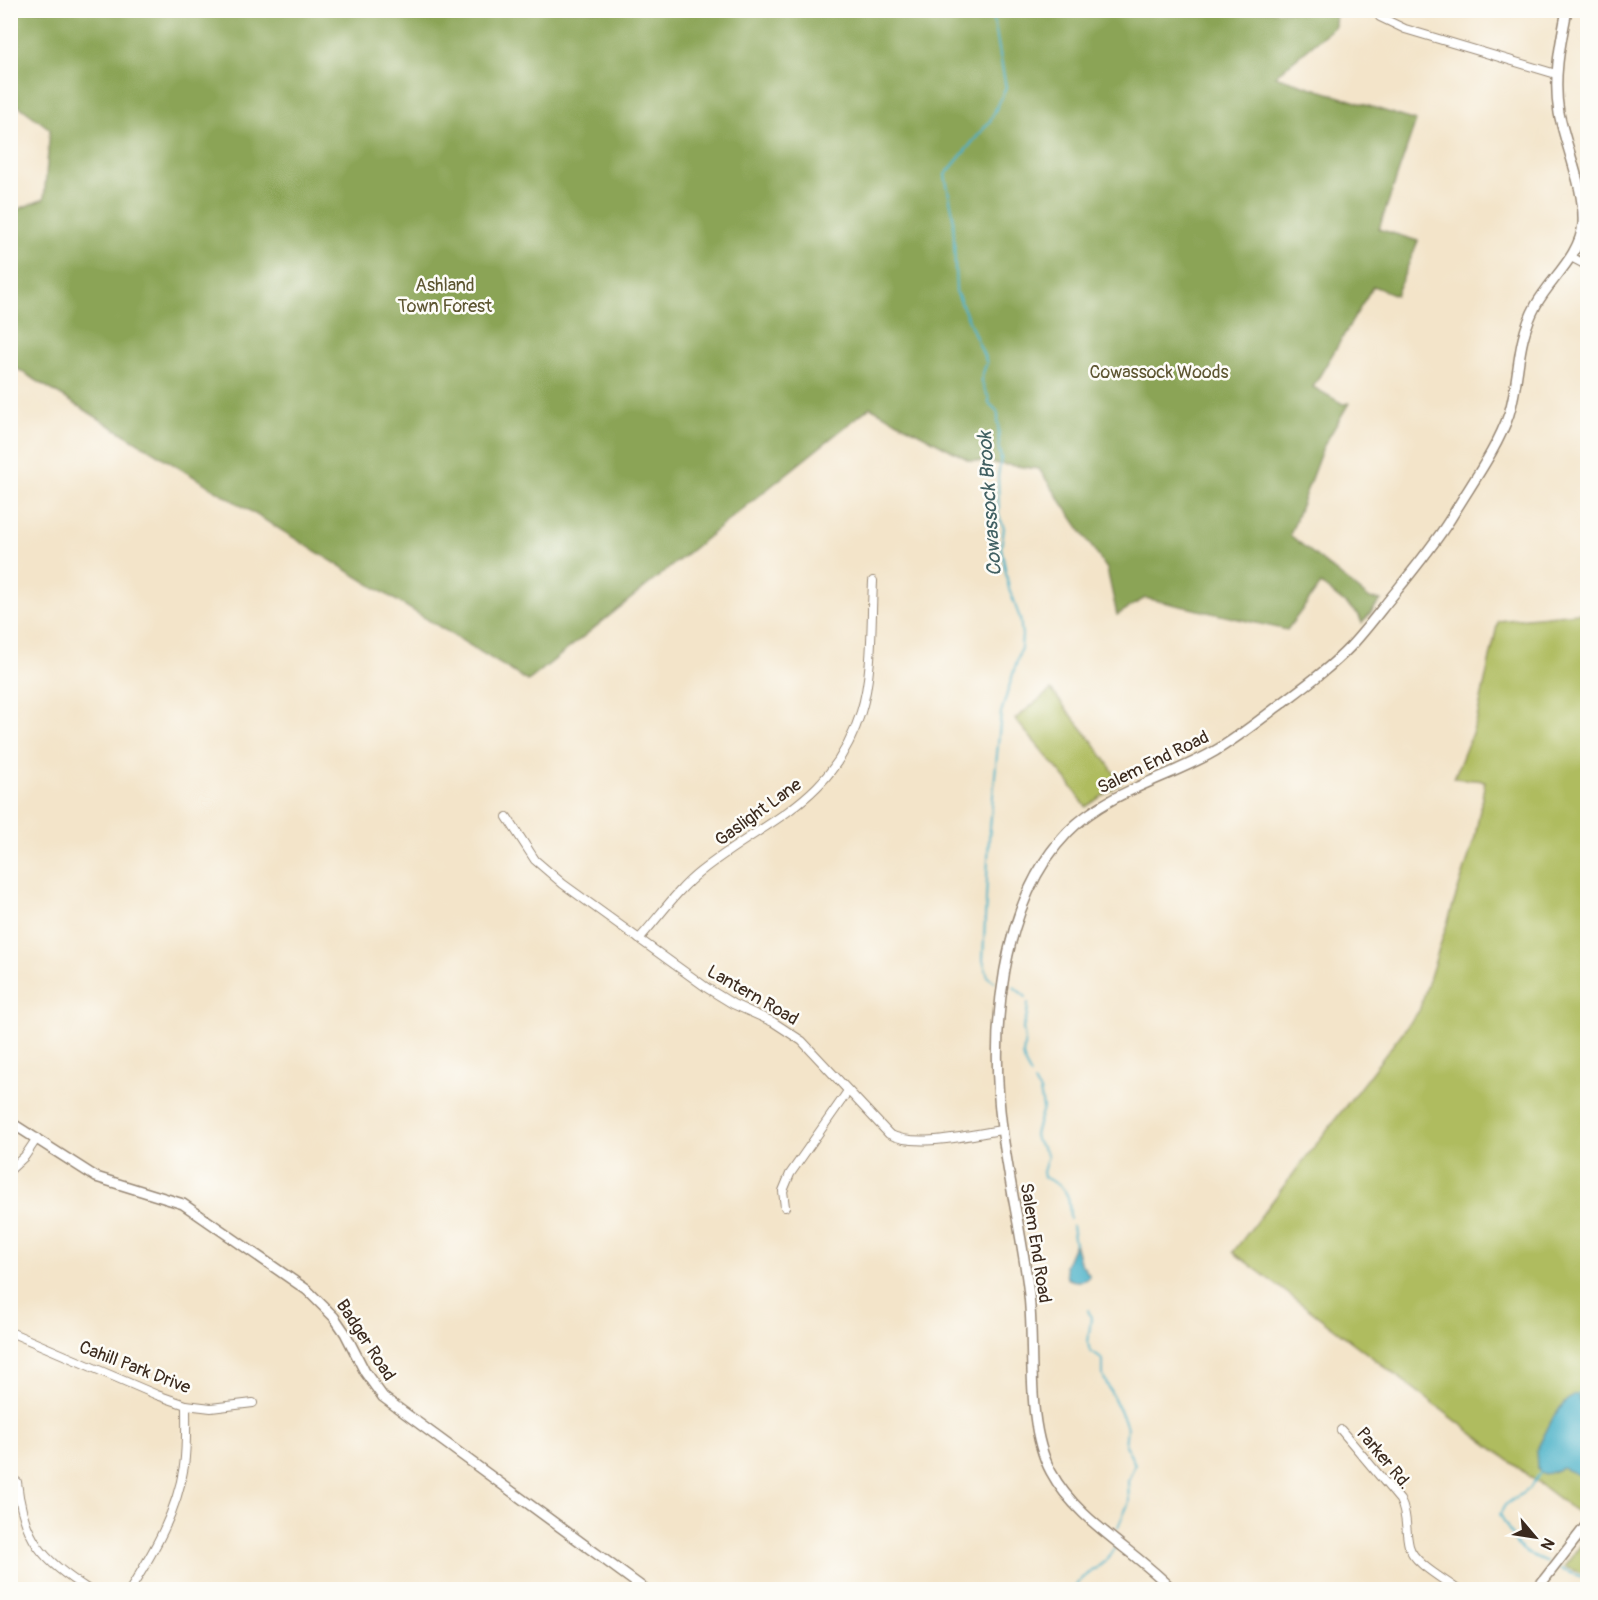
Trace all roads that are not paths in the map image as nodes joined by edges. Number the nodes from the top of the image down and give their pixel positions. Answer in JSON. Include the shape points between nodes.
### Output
{"nodes":[{"id":1,"x":1567,"y":10,"type":"edge"},
{"id":2,"x":1380,"y":17,"type":"dead end"},
{"id":3,"x":1556,"y":74,"type":"junction"},
{"id":4,"x":1571,"y":257,"type":"junction"},
{"id":5,"x":1587,"y":266,"type":"edge"},
{"id":6,"x":873,"y":581,"type":"dead end"},
{"id":7,"x":507,"y":817,"type":"dead end"},
{"id":8,"x":639,"y":939,"type":"junction"},
{"id":9,"x":849,"y":1091,"type":"junction"},
{"id":10,"x":10,"y":1122,"type":"edge"},
{"id":11,"x":1002,"y":1130,"type":"junction"},
{"id":12,"x":37,"y":1138,"type":"junction"},
{"id":13,"x":10,"y":1170,"type":"edge"},
{"id":14,"x":784,"y":1207,"type":"dead end"},
{"id":15,"x":10,"y":1332,"type":"edge"},
{"id":16,"x":253,"y":1403,"type":"dead end"},
{"id":17,"x":186,"y":1405,"type":"junction"},
{"id":18,"x":1341,"y":1430,"type":"dead end"},
{"id":19,"x":17,"y":1482,"type":"dead end"},
{"id":20,"x":1587,"y":1524,"type":"edge"},
{"id":21,"x":89,"y":1590,"type":"edge"},
{"id":22,"x":130,"y":1590,"type":"edge"},
{"id":23,"x":646,"y":1590,"type":"edge"},
{"id":24,"x":1173,"y":1590,"type":"edge"},
{"id":25,"x":1458,"y":1590,"type":"edge"},
{"id":26,"x":1536,"y":1590,"type":"edge"}],
"edges":[{"from":1,"to":3,"type":"street","name":"Salem End Road"},
{"from":2,"to":3,"type":"street","via":[[1405,29]]},
{"from":3,"to":4,"type":"street","name":"Salem End Road","via":[[1559,114],[1583,222]]},
{"from":4,"to":5,"type":"street"},
{"from":4,"to":11,"type":"street","name":"Salem End Road","via":[[1543,294],[1525,328],[1509,411],[1485,460],[1433,546],[1358,637],[1311,681],[1242,733],[1196,761],[1101,806],[1071,829],[1048,856],[1024,898],[1009,950],[998,1055]]},
{"from":6,"to":8,"type":"street","name":"Gaslight Lane","via":[[865,697],[842,755],[802,802],[692,879]]},
{"from":7,"to":8,"type":"street","name":"Lantern Road","via":[[535,860]]},
{"from":8,"to":9,"type":"street","name":"Lantern Road","via":[[714,993],[790,1032]]},
{"from":9,"to":11,"type":"street","name":"Lantern Road","via":[[882,1128],[897,1138],[916,1141]]},
{"from":9,"to":14,"type":"street","via":[[790,1174],[783,1191]]},
{"from":10,"to":12,"type":"street","name":"Badger Road"},
{"from":11,"to":24,"type":"street","name":"Salem End Road","via":[[1028,1285],[1035,1404],[1046,1462],[1060,1487],[1079,1508]]},
{"from":12,"to":13,"type":"street"},
{"from":12,"to":23,"type":"street","name":"Badger Road","via":[[96,1176],[183,1204],[307,1290],[334,1317],[383,1396]]},
{"from":15,"to":17,"type":"street","name":"Cahill Park Drive"},
{"from":16,"to":17,"type":"street","name":"Cahill Park Drive","via":[[211,1408]]},
{"from":17,"to":22,"type":"street","via":[[184,1466],[174,1506]]},
{"from":18,"to":25,"type":"street","name":"Parker Rd.","via":[[1400,1500],[1415,1559]]},
{"from":19,"to":21,"type":"street","via":[[24,1520],[35,1544],[52,1565]]},
{"from":20,"to":26,"type":"street"}]}
